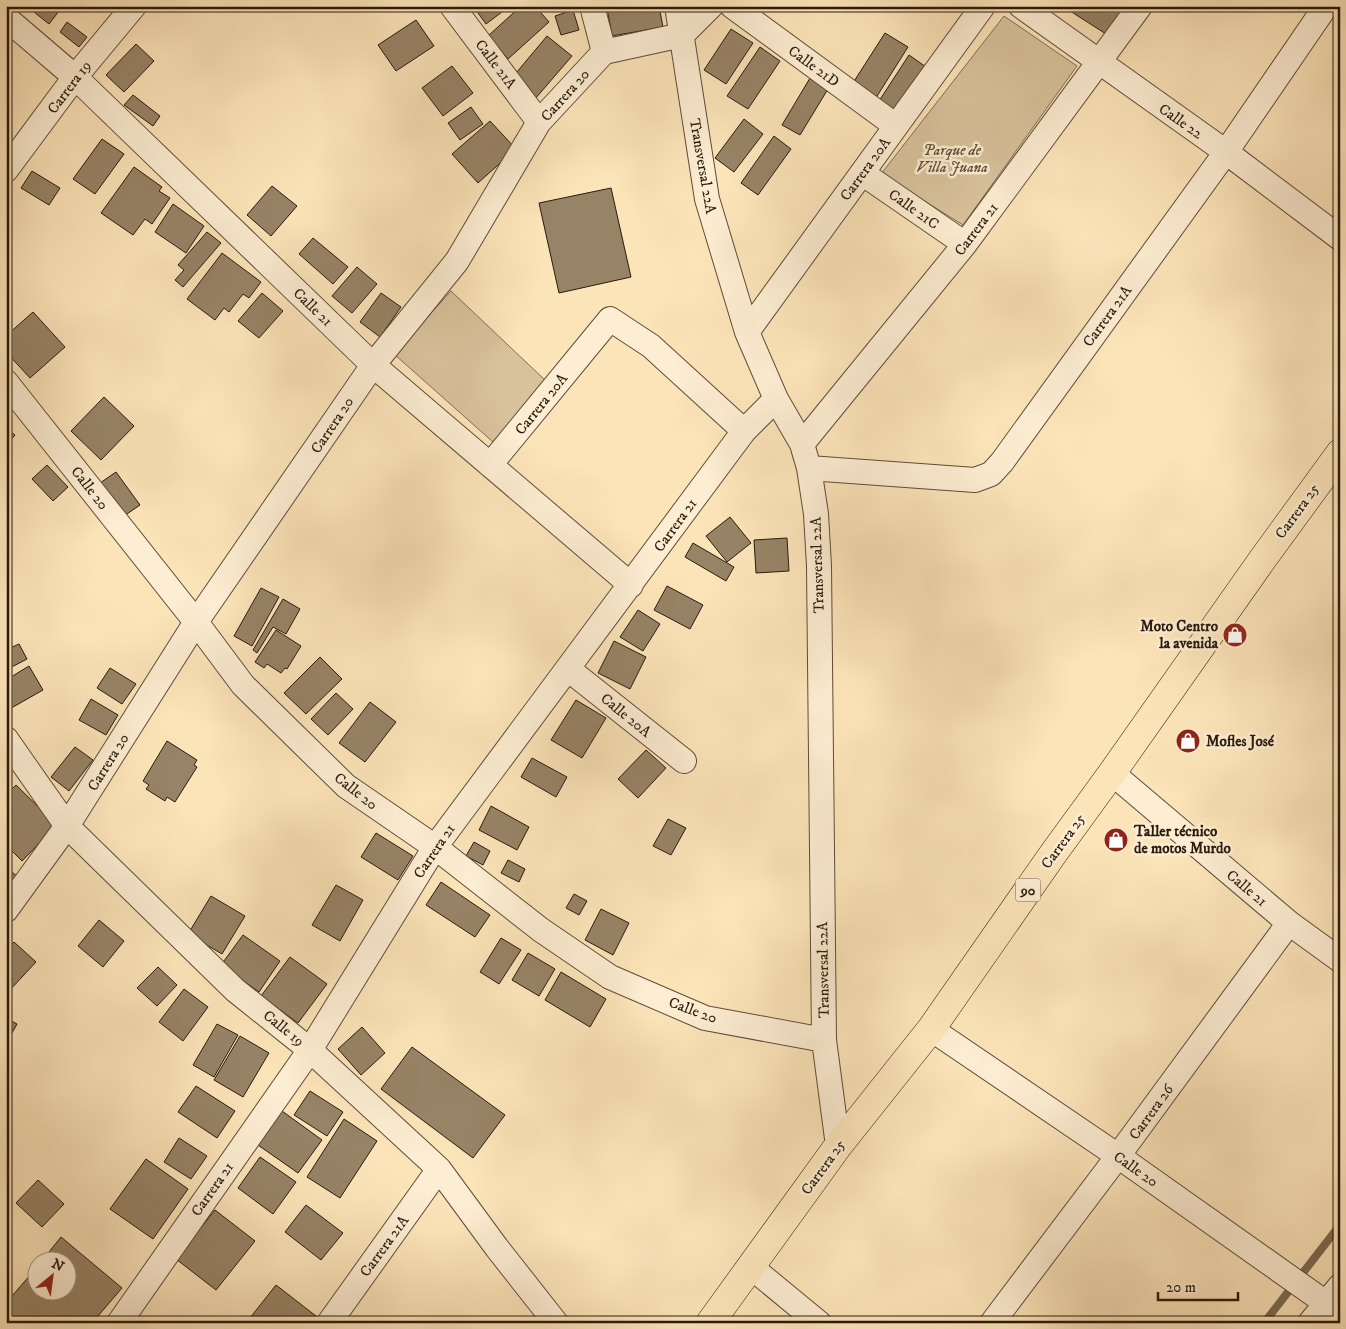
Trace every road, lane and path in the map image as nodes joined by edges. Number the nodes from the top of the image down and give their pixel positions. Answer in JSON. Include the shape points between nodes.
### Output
{"nodes":[{"id":1,"x":134,"y":6,"type":"edge"},
{"id":2,"x":452,"y":6,"type":"edge"},
{"id":3,"x":592,"y":6,"type":"edge"},
{"id":4,"x":677,"y":6,"type":"edge"},
{"id":5,"x":711,"y":6,"type":"edge"},
{"id":6,"x":732,"y":6,"type":"edge"},
{"id":7,"x":984,"y":6,"type":"edge"},
{"id":8,"x":1021,"y":6,"type":"edge"},
{"id":9,"x":1140,"y":6,"type":"edge"},
{"id":10,"x":1326,"y":6,"type":"edge"},
{"id":11,"x":6,"y":18,"type":"edge"},
{"id":12,"x":682,"y":35,"type":"junction"},
{"id":13,"x":604,"y":52,"type":"junction"},
{"id":14,"x":1099,"y":63,"type":"junction"},
{"id":15,"x":75,"y":77,"type":"junction"},
{"id":16,"x":539,"y":122,"type":"junction"},
{"id":17,"x":896,"y":126,"type":"junction"},
{"id":18,"x":1226,"y":152,"type":"junction"},
{"id":19,"x":6,"y":170,"type":"edge"},
{"id":20,"x":862,"y":173,"type":"junction"},
{"id":21,"x":1340,"y":238,"type":"edge"},
{"id":22,"x":965,"y":244,"type":"junction"},
{"id":23,"x":748,"y":332,"type":"junction"},
{"id":24,"x":373,"y":365,"type":"junction"},
{"id":25,"x":6,"y":382,"type":"edge"},
{"id":26,"x":776,"y":399,"type":"junction"},
{"id":27,"x":744,"y":432,"type":"junction"},
{"id":28,"x":802,"y":444,"type":"junction"},
{"id":29,"x":1340,"y":453,"type":"edge"},
{"id":30,"x":490,"y":465,"type":"junction"},
{"id":31,"x":809,"y":468,"type":"junction"},
{"id":32,"x":631,"y":585,"type":"junction"},
{"id":33,"x":196,"y":622,"type":"junction"},
{"id":34,"x":568,"y":669,"type":"junction"},
{"id":35,"x":6,"y":739,"type":"edge"},
{"id":36,"x":684,"y":761,"type":"dead end"},
{"id":37,"x":1112,"y":773,"type":"junction"},
{"id":38,"x":67,"y":826,"type":"junction"},
{"id":39,"x":435,"y":847,"type":"junction"},
{"id":40,"x":6,"y":910,"type":"edge"},
{"id":41,"x":1288,"y":923,"type":"junction"},
{"id":42,"x":1339,"y":959,"type":"edge"},
{"id":43,"x":931,"y":1029,"type":"junction"},
{"id":44,"x":824,"y":1040,"type":"junction"},
{"id":45,"x":310,"y":1050,"type":"junction"},
{"id":46,"x":838,"y":1146,"type":"junction"},
{"id":47,"x":1118,"y":1156,"type":"junction"},
{"id":48,"x":439,"y":1169,"type":"junction"},
{"id":49,"x":751,"y":1267,"type":"junction"},
{"id":50,"x":1335,"y":1301,"type":"edge"},
{"id":51,"x":119,"y":1323,"type":"edge"},
{"id":52,"x":328,"y":1323,"type":"edge"},
{"id":53,"x":556,"y":1323,"type":"edge"},
{"id":54,"x":710,"y":1323,"type":"edge"},
{"id":55,"x":819,"y":1323,"type":"edge"},
{"id":56,"x":992,"y":1323,"type":"edge"},
{"id":57,"x":1310,"y":1323,"type":"edge"}],
"edges":[{"from":1,"to":15,"type":"street","name":"Carrera 19"},
{"from":2,"to":16,"type":"street","name":"Calle 21A"},
{"from":3,"to":13,"type":"street"},
{"from":4,"to":12,"type":"street","name":"Transversal 22A"},
{"from":5,"to":12,"type":"street"},
{"from":6,"to":17,"type":"street","name":"Calle 21D"},
{"from":7,"to":17,"type":"street","name":"Carrera 20A"},
{"from":8,"to":14,"type":"street","name":"Calle 22"},
{"from":9,"to":14,"type":"street","name":"Carrera 21"},
{"from":10,"to":18,"type":"street","name":"Carrera 21A"},
{"from":11,"to":15,"type":"street","name":"Calle 21"},
{"from":12,"to":13,"type":"street"},
{"from":12,"to":23,"type":"street","name":"Transversal 22A","via":[[707,199]]},
{"from":13,"to":16,"type":"street","name":"Carrera 20"},
{"from":14,"to":18,"type":"street","name":"Calle 22"},
{"from":14,"to":22,"type":"street","name":"Carrera 21"},
{"from":15,"to":19,"type":"street","name":"Carrera 19"},
{"from":15,"to":24,"type":"street","name":"Calle 21"},
{"from":16,"to":24,"type":"street","name":"Carrera 20","via":[[457,261]]},
{"from":17,"to":20,"type":"street","name":"Carrera 20A"},
{"from":18,"to":21,"type":"street","name":"Calle 22"},
{"from":18,"to":31,"type":"street","name":"Carrera 21A","via":[[991,474],[975,480]]},
{"from":20,"to":22,"type":"street","name":"Calle 21C"},
{"from":20,"to":23,"type":"street","name":"Carrera 20A"},
{"from":22,"to":28,"type":"street","name":"Carrera 21"},
{"from":23,"to":26,"type":"street","name":"Transversal 22A"},
{"from":24,"to":30,"type":"street","name":"Calle 21"},
{"from":24,"to":33,"type":"street","name":"Carrera 20"},
{"from":25,"to":33,"type":"street","name":"Calle 20"},
{"from":26,"to":27,"type":"street","name":"Carrera 21"},
{"from":26,"to":28,"type":"street","name":"Transversal 22A"},
{"from":27,"to":30,"type":"street","name":"Carrera 20A","via":[[651,346],[610,319]]},
{"from":27,"to":32,"type":"street","name":"Carrera 21"},
{"from":28,"to":31,"type":"street","name":"Transversal 22A"},
{"from":29,"to":37,"type":"main road","name":"Carrera 25","number":"90"},
{"from":30,"to":32,"type":"street","name":"Calle 21"},
{"from":31,"to":44,"type":"street","name":"Transversal 22A","via":[[816,514],[818,566]]},
{"from":32,"to":34,"type":"street","name":"Carrera 21"},
{"from":33,"to":38,"type":"street","name":"Carrera 20"},
{"from":33,"to":39,"type":"street","name":"Calle 20","via":[[243,686],[346,786]]},
{"from":34,"to":36,"type":"street","name":"Calle 20A"},
{"from":34,"to":39,"type":"street","name":"Carrera 21"},
{"from":35,"to":38,"type":"street","name":"Calle 19"},
{"from":37,"to":41,"type":"street","name":"Calle 21"},
{"from":37,"to":43,"type":"main road","name":"Carrera 25","number":"90"},
{"from":38,"to":40,"type":"street","name":"Carrera 20"},
{"from":38,"to":45,"type":"street","name":"Calle 19","via":[[235,990]]},
{"from":39,"to":44,"type":"street","name":"Calle 20","via":[[541,930],[610,977],[705,1018]]},
{"from":39,"to":45,"type":"street","name":"Carrera 21"},
{"from":41,"to":42,"type":"street","name":"Calle 21"},
{"from":41,"to":47,"type":"street","name":"Carrera 26"},
{"from":43,"to":46,"type":"main road","name":"Carrera 25","number":"90"},
{"from":43,"to":47,"type":"street","name":"Calle 20"},
{"from":44,"to":46,"type":"street","name":"Transversal 22A"},
{"from":45,"to":48,"type":"street","name":"Calle 19"},
{"from":45,"to":51,"type":"street","name":"Carrera 21"},
{"from":46,"to":49,"type":"main road","name":"Carrera 25","number":"90"},
{"from":47,"to":50,"type":"street","name":"Calle 20","via":[[1305,1289]]},
{"from":47,"to":56,"type":"street","name":"Carrera 26"},
{"from":48,"to":52,"type":"street","name":"Carrera 21A"},
{"from":48,"to":53,"type":"street","name":"Calle 19"},
{"from":49,"to":54,"type":"main road","name":"Carrera 25","number":"90"},
{"from":49,"to":55,"type":"street"},
{"from":50,"to":57,"type":"street"}]}
